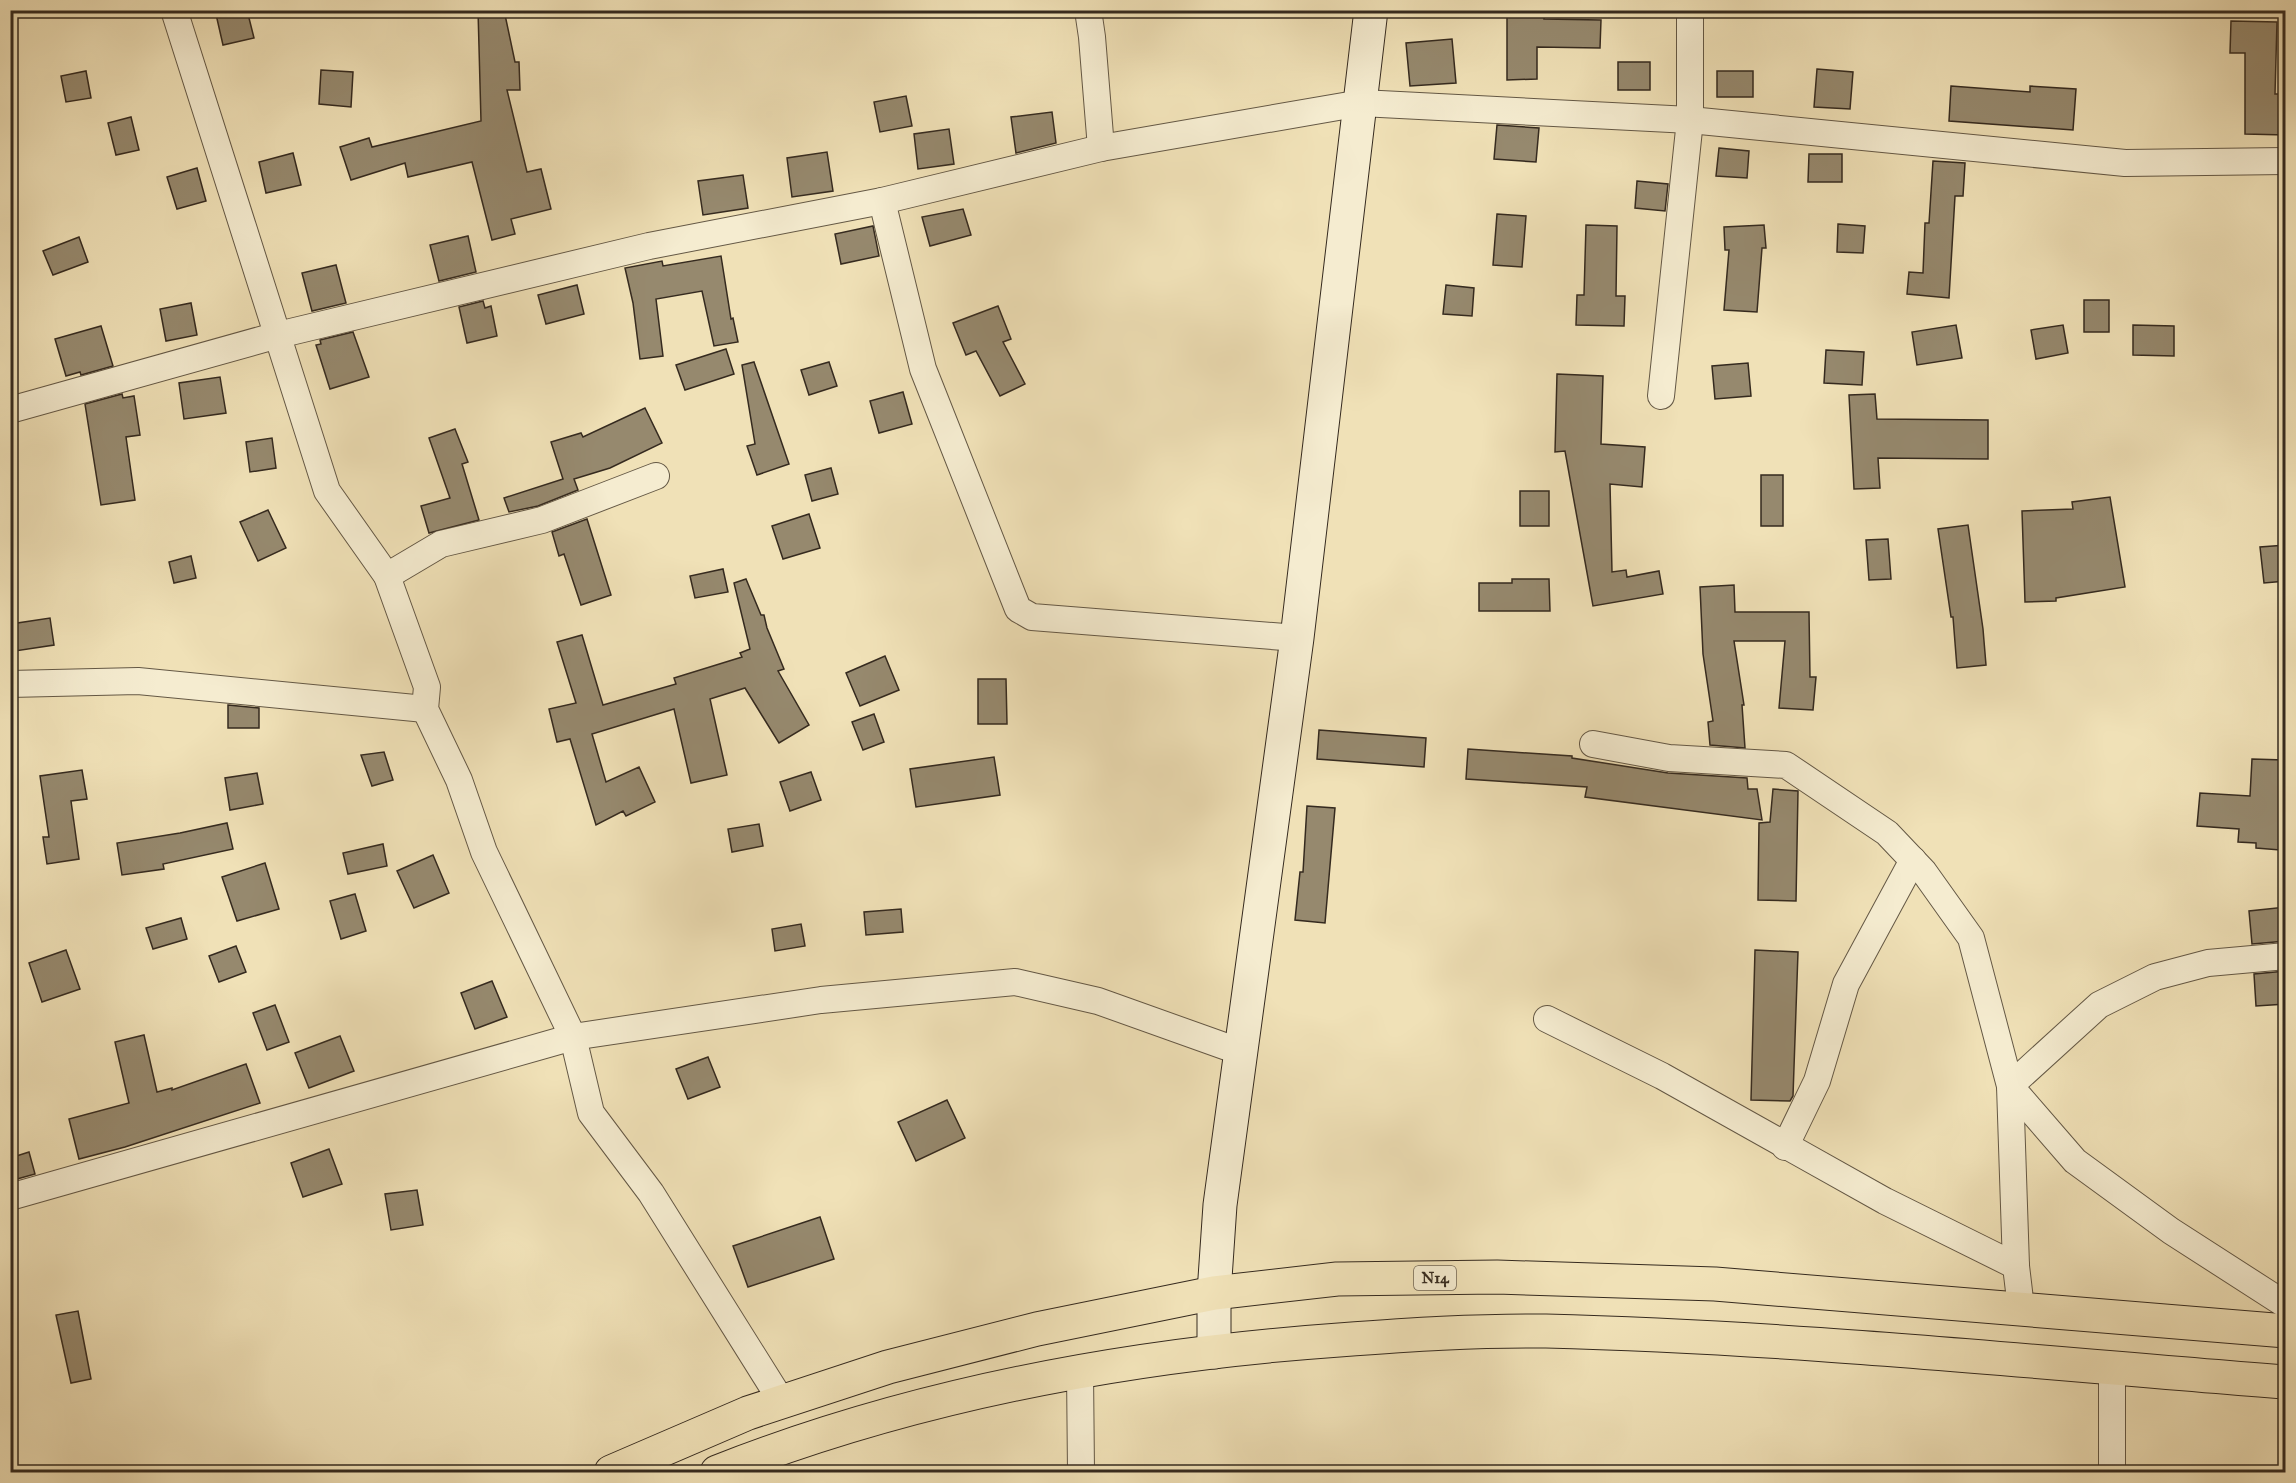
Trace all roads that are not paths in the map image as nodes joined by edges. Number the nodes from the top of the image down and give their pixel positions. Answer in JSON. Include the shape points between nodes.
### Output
{"nodes":[{"id":1,"x":174,"y":10,"type":"edge"},
{"id":2,"x":1088,"y":10,"type":"edge"},
{"id":3,"x":1371,"y":10,"type":"edge"},
{"id":4,"x":1689,"y":10,"type":"edge"},
{"id":5,"x":1361,"y":103,"type":"junction"},
{"id":6,"x":1690,"y":120,"type":"junction"},
{"id":7,"x":1101,"y":148,"type":"junction"},
{"id":8,"x":2286,"y":160,"type":"edge"},
{"id":9,"x":882,"y":201,"type":"junction"},
{"id":10,"x":278,"y":335,"type":"junction"},
{"id":11,"x":1661,"y":396,"type":"dead end"},
{"id":12,"x":10,"y":410,"type":"edge"},
{"id":13,"x":657,"y":476,"type":"dead end"},
{"id":14,"x":387,"y":576,"type":"junction"},
{"id":15,"x":1297,"y":638,"type":"junction"},
{"id":16,"x":10,"y":684,"type":"edge"},
{"id":17,"x":425,"y":709,"type":"junction"},
{"id":18,"x":1593,"y":744,"type":"dead end"},
{"id":19,"x":1913,"y":860,"type":"junction"},
{"id":20,"x":2286,"y":956,"type":"edge"},
{"id":21,"x":1547,"y":1018,"type":"dead end"},
{"id":22,"x":573,"y":1037,"type":"junction"},
{"id":23,"x":1241,"y":1052,"type":"junction"},
{"id":24,"x":2010,"y":1086,"type":"junction"},
{"id":25,"x":1785,"y":1147,"type":"junction"},
{"id":26,"x":10,"y":1197,"type":"edge"},
{"id":27,"x":2016,"y":1266,"type":"junction"},
{"id":28,"x":1214,"y":1293,"type":"junction"},
{"id":29,"x":2286,"y":1305,"type":"edge"},
{"id":30,"x":2021,"y":1308,"type":"junction"},
{"id":31,"x":2286,"y":1331,"type":"edge"},
{"id":32,"x":1214,"y":1352,"type":"junction"},
{"id":33,"x":2112,"y":1368,"type":"junction"},
{"id":34,"x":1080,"y":1372,"type":"junction"},
{"id":35,"x":2286,"y":1382,"type":"edge"},
{"id":36,"x":782,"y":1402,"type":"junction"},
{"id":37,"x":611,"y":1473,"type":"edge"},
{"id":38,"x":717,"y":1473,"type":"edge"},
{"id":39,"x":1081,"y":1473,"type":"edge"},
{"id":40,"x":2112,"y":1473,"type":"edge"}],
"edges":[{"from":1,"to":10,"type":"street"},
{"from":2,"to":7,"type":"street"},
{"from":3,"to":5,"type":"street"},
{"from":4,"to":6,"type":"street"},
{"from":5,"to":6,"type":"street"},
{"from":5,"to":7,"type":"street"},
{"from":5,"to":15,"type":"street"},
{"from":6,"to":8,"type":"street","via":[[2126,163]]},
{"from":6,"to":11,"type":"street"},
{"from":7,"to":9,"type":"street"},
{"from":9,"to":10,"type":"street","via":[[649,246]]},
{"from":9,"to":15,"type":"street","via":[[923,369],[1018,609],[1032,617]]},
{"from":10,"to":12,"type":"street"},
{"from":10,"to":14,"type":"street","via":[[327,491]]},
{"from":13,"to":14,"type":"street","via":[[542,520],[441,544]]},
{"from":14,"to":17,"type":"street","via":[[427,687]]},
{"from":15,"to":23,"type":"street"},
{"from":16,"to":17,"type":"street","via":[[138,681]]},
{"from":17,"to":22,"type":"street","via":[[459,780],[484,852]]},
{"from":18,"to":19,"type":"street","via":[[1670,758],[1786,765],[1887,833]]},
{"from":19,"to":24,"type":"street","via":[[1971,938]]},
{"from":19,"to":25,"type":"street","via":[[1846,984],[1817,1082]]},
{"from":20,"to":24,"type":"street","via":[[2208,963],[2155,978],[2099,1005]]},
{"from":21,"to":25,"type":"street","via":[[1662,1076]]},
{"from":22,"to":23,"type":"street","via":[[820,1000],[1015,982],[1098,1001]]},
{"from":22,"to":26,"type":"street"},
{"from":22,"to":36,"type":"street","via":[[591,1113],[651,1193]]},
{"from":23,"to":28,"type":"street","via":[[1220,1205]]},
{"from":24,"to":27,"type":"street"},
{"from":24,"to":29,"type":"street","via":[[2074,1161],[2171,1231]]},
{"from":25,"to":27,"type":"street"},
{"from":27,"to":30,"type":"street"},
{"from":28,"to":30,"type":"main road","number":"N14","via":[[1337,1279],[1497,1277],[1715,1284]]},
{"from":28,"to":32,"type":"street"},
{"from":28,"to":36,"type":"main road","number":"N14","via":[[1037,1329],[888,1367]]},
{"from":30,"to":31,"type":"main road","number":"N14"},
{"from":32,"to":33,"type":"main road","via":[[1412,1335],[1542,1331],[1694,1337]]},
{"from":32,"to":34,"type":"main road"},
{"from":33,"to":35,"type":"main road"},
{"from":33,"to":40,"type":"street"},
{"from":34,"to":38,"type":"main road","via":[[931,1402],[773,1450]]},
{"from":34,"to":39,"type":"street"},
{"from":36,"to":37,"type":"main road","number":"N14"}]}
